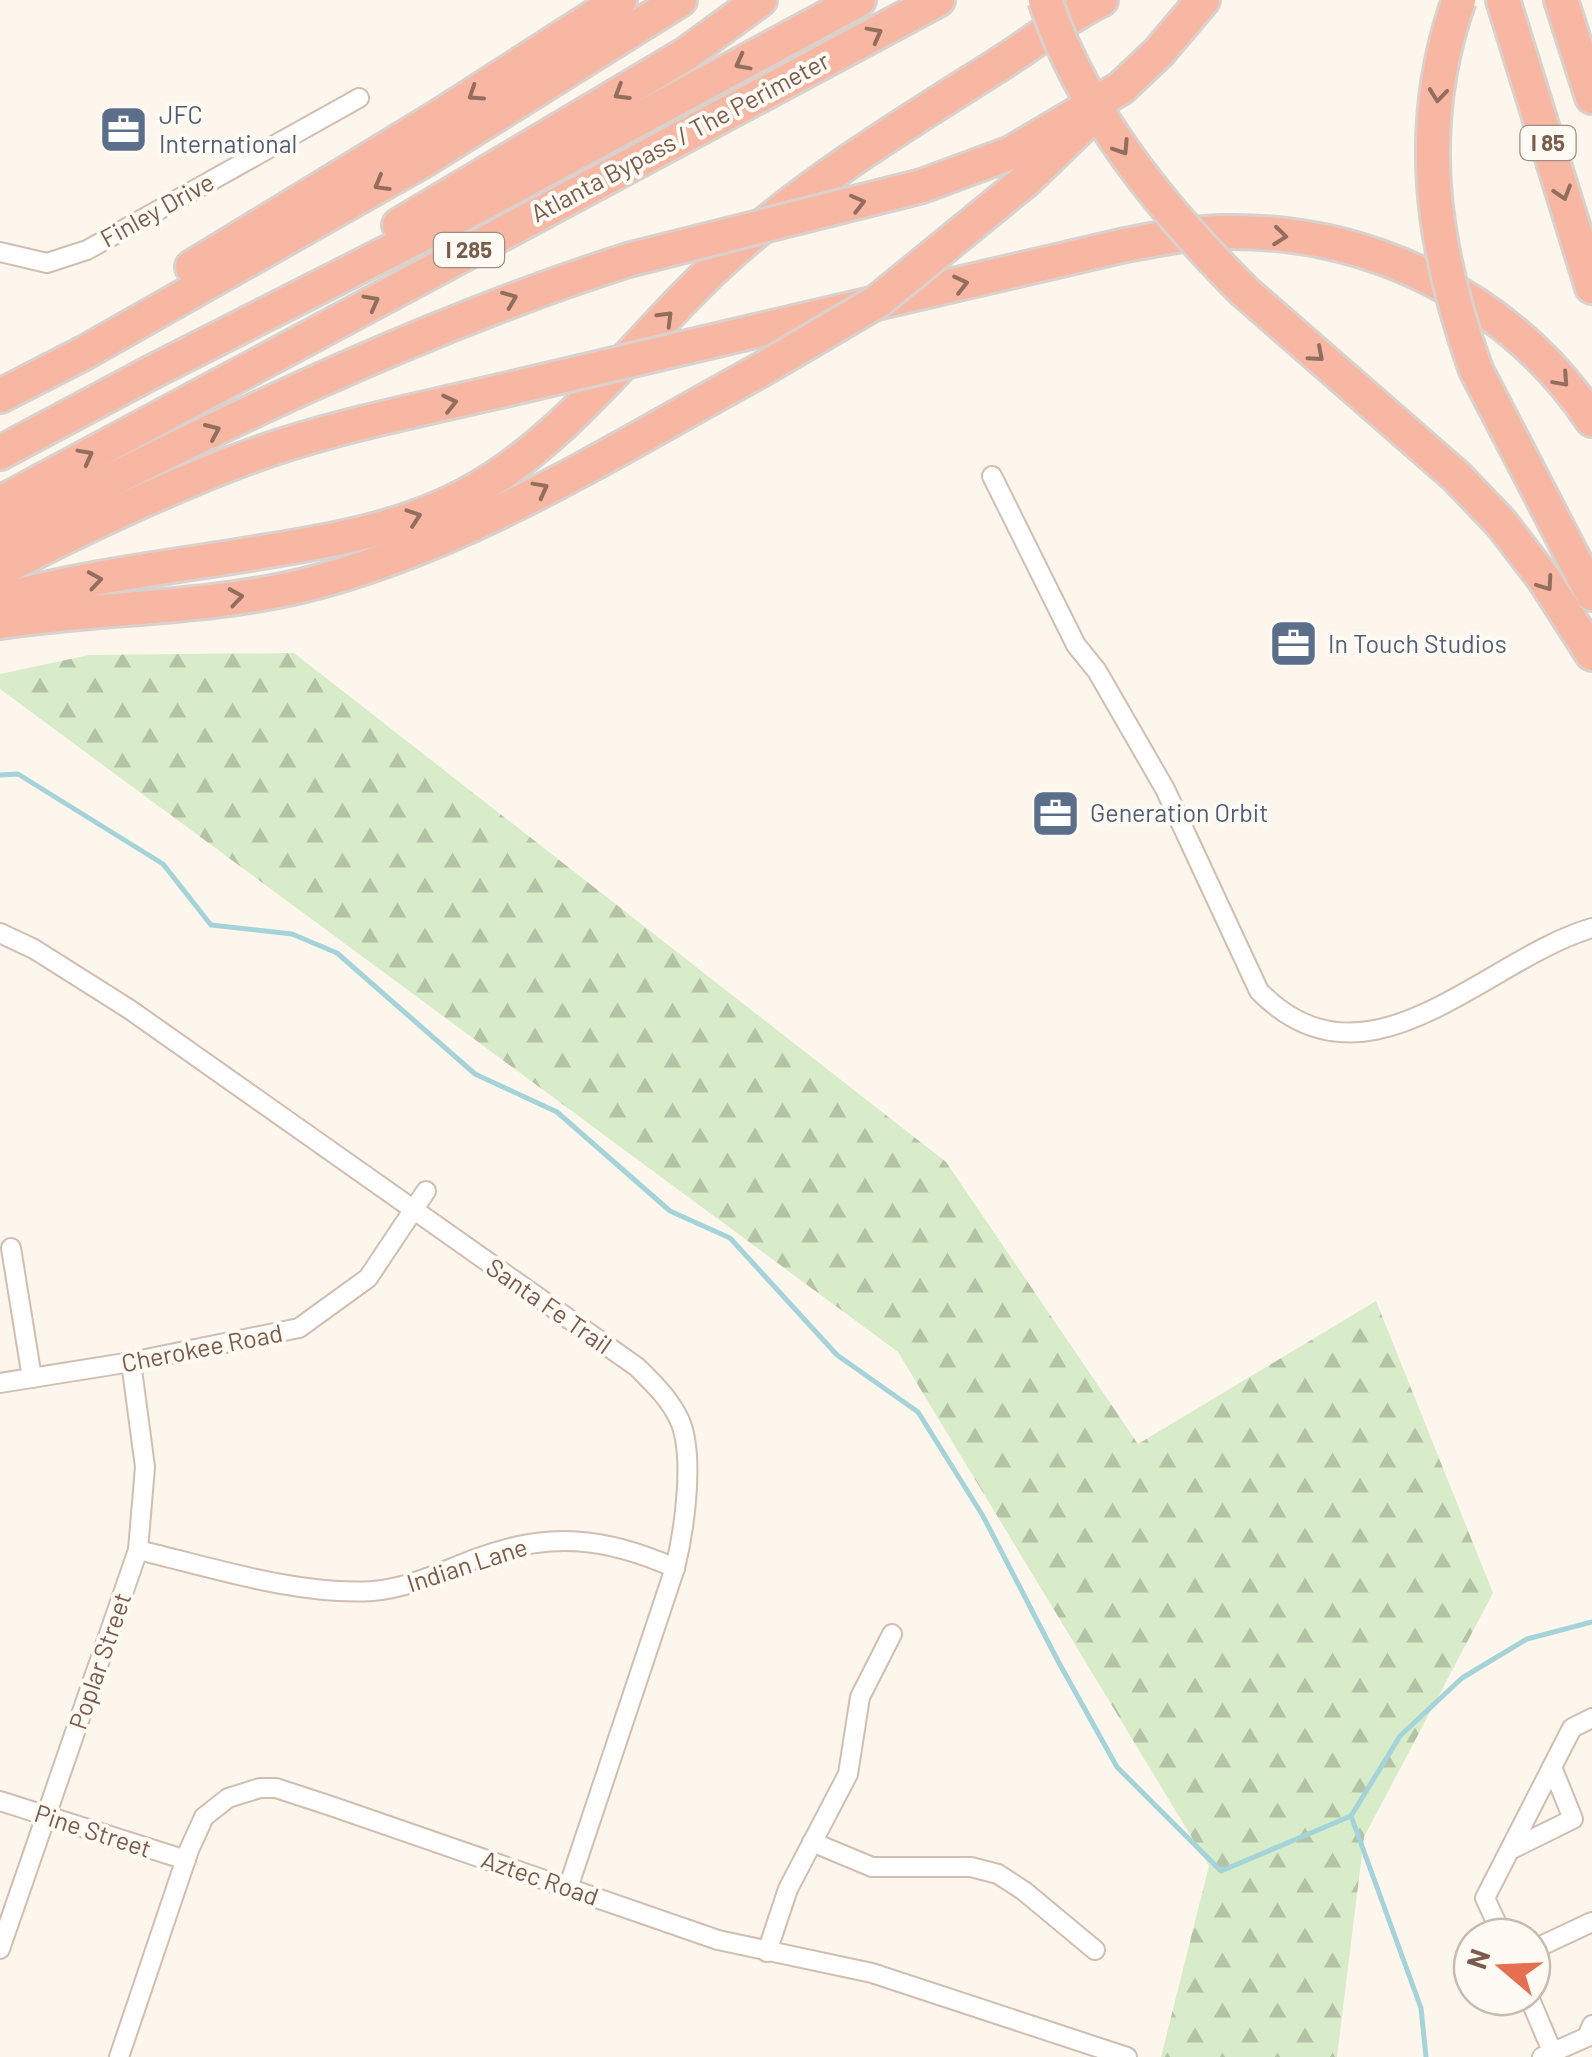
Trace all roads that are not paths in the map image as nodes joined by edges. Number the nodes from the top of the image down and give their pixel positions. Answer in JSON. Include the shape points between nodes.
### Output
{"nodes":[{"id":1,"x":658,"y":0,"type":"edge"},
{"id":2,"x":680,"y":0,"type":"edge"},
{"id":3,"x":760,"y":0,"type":"edge"},
{"id":4,"x":859,"y":0,"type":"edge"},
{"id":5,"x":938,"y":0,"type":"edge"},
{"id":6,"x":1045,"y":0,"type":"edge"},
{"id":7,"x":1054,"y":0,"type":"edge"},
{"id":8,"x":1101,"y":0,"type":"edge"},
{"id":9,"x":1203,"y":0,"type":"edge"},
{"id":10,"x":1459,"y":0,"type":"edge"},
{"id":11,"x":1503,"y":0,"type":"edge"},
{"id":12,"x":1562,"y":0,"type":"edge"},
{"id":13,"x":618,"y":1,"type":"edge"},
{"id":14,"x":552,"y":78,"type":"junction"},
{"id":15,"x":1121,"y":88,"type":"junction"},
{"id":16,"x":1592,"y":97,"type":"edge"},
{"id":17,"x":359,"y":98,"type":"dead end"},
{"id":18,"x":924,"y":110,"type":"junction"},
{"id":19,"x":0,"y":252,"type":"edge"},
{"id":20,"x":1592,"y":287,"type":"edge"},
{"id":21,"x":150,"y":373,"type":"junction"},
{"id":22,"x":0,"y":384,"type":"edge"},
{"id":23,"x":0,"y":396,"type":"edge"},
{"id":24,"x":1592,"y":420,"type":"edge"},
{"id":25,"x":0,"y":453,"type":"edge"},
{"id":26,"x":992,"y":476,"type":"dead end"},
{"id":27,"x":0,"y":503,"type":"edge"},
{"id":28,"x":0,"y":536,"type":"edge"},
{"id":29,"x":0,"y":570,"type":"edge"},
{"id":30,"x":1592,"y":594,"type":"edge"},
{"id":31,"x":0,"y":600,"type":"edge"},
{"id":32,"x":0,"y":622,"type":"edge"},
{"id":33,"x":1592,"y":654,"type":"edge"},
{"id":34,"x":1592,"y":928,"type":"edge"},
{"id":35,"x":0,"y":934,"type":"edge"},
{"id":36,"x":426,"y":1191,"type":"dead end"},
{"id":37,"x":413,"y":1211,"type":"junction"},
{"id":38,"x":11,"y":1248,"type":"dead end"},
{"id":39,"x":131,"y":1362,"type":"junction"},
{"id":40,"x":32,"y":1378,"type":"junction"},
{"id":41,"x":0,"y":1383,"type":"edge"},
{"id":42,"x":138,"y":1550,"type":"junction"},
{"id":43,"x":675,"y":1568,"type":"junction"},
{"id":44,"x":892,"y":1634,"type":"dead end"},
{"id":45,"x":1592,"y":1718,"type":"edge"},
{"id":46,"x":1552,"y":1767,"type":"junction"},
{"id":47,"x":0,"y":1800,"type":"edge"},
{"id":48,"x":46,"y":1816,"type":"junction"},
{"id":49,"x":812,"y":1842,"type":"junction"},
{"id":50,"x":1509,"y":1850,"type":"junction"},
{"id":51,"x":186,"y":1860,"type":"junction"},
{"id":52,"x":568,"y":1888,"type":"junction"},
{"id":53,"x":1494,"y":1917,"type":"edge"},
{"id":54,"x":1592,"y":1922,"type":"edge"},
{"id":55,"x":1552,"y":1941,"type":"edge"},
{"id":56,"x":0,"y":1949,"type":"edge"},
{"id":57,"x":1095,"y":1950,"type":"dead end"},
{"id":58,"x":767,"y":1952,"type":"junction"},
{"id":59,"x":1535,"y":2017,"type":"edge"},
{"id":60,"x":1590,"y":2036,"type":"edge"},
{"id":61,"x":1547,"y":2054,"type":"edge"},
{"id":62,"x":118,"y":2057,"type":"edge"},
{"id":63,"x":1127,"y":2057,"type":"edge"}],
"edges":[{"from":1,"to":14,"type":"highway"},
{"from":2,"to":14,"type":"highway"},
{"from":3,"to":21,"type":"highway","one_way":true,"via":[[686,54]]},
{"from":4,"to":21,"type":"highway","name":"Atlanta Bypass / The Perimeter","number":"I 285","one_way":true,"via":[[465,213]]},
{"from":27,"to":5,"type":"highway","name":"Atlanta Bypass / The Perimeter","number":"I 285","one_way":true},
{"from":6,"to":33,"type":"highway","one_way":true,"bridge":true,"via":[[1092,103],[1189,236],[1456,476],[1544,579]]},
{"from":7,"to":18,"type":"highway"},
{"from":8,"to":18,"type":"highway"},
{"from":9,"to":15,"type":"highway"},
{"from":10,"to":30,"type":"highway","one_way":true,"bridge":true,"via":[[1440,71],[1436,232],[1476,370]]},
{"from":11,"to":20,"type":"highway","number":"I 85","one_way":true},
{"from":12,"to":16,"type":"highway","number":"I 85"},
{"from":13,"to":22,"type":"highway","one_way":true},
{"from":14,"to":23,"type":"highway","one_way":true,"via":[[426,158]]},
{"from":28,"to":15,"type":"highway","one_way":true,"bridge":true,"via":[[140,464],[529,292],[628,260],[922,186],[1010,153]]},
{"from":32,"to":15,"type":"highway","one_way":true,"bridge":true,"via":[[296,587],[479,523],[852,319],[1025,180]]},
{"from":17,"to":19,"type":"street","name":"Finley Drive","via":[[86,250],[47,263]]},
{"from":31,"to":18,"type":"highway","one_way":true,"via":[[350,537],[466,495],[562,422],[731,253]]},
{"from":21,"to":25,"type":"highway","name":"Atlanta Bypass / The Perimeter","number":"I 285"},
{"from":29,"to":24,"type":"highway","one_way":true,"bridge":true,"via":[[245,458],[340,429],[1172,236],[1281,234],[1394,261],[1494,315],[1536,351]]},
{"from":26,"to":34,"type":"street","via":[[1076,644],[1165,789],[1259,991],[1278,1010],[1334,1033],[1384,1029]]},
{"from":35,"to":37,"type":"street","name":"Santa Fe Trail","via":[[129,1009]]},
{"from":36,"to":37,"type":"street","name":"Cherokee Road"},
{"from":37,"to":39,"type":"street","name":"Cherokee Road","via":[[368,1278],[299,1328]]},
{"from":37,"to":43,"type":"street","name":"Santa Fe Trail","via":[[637,1367],[667,1397],[682,1425],[686,1460],[686,1526]]},
{"from":38,"to":40,"type":"street"},
{"from":39,"to":40,"type":"street","name":"Cherokee Road"},
{"from":39,"to":42,"type":"street","name":"Poplar Street","via":[[145,1467]]},
{"from":40,"to":41,"type":"street","name":"Cherokee Road"},
{"from":42,"to":43,"type":"street","name":"Indian Lane","via":[[268,1580],[368,1591],[403,1588],[534,1541],[601,1542]]},
{"from":42,"to":48,"type":"street","name":"Poplar Street"},
{"from":43,"to":52,"type":"street","name":"Santa Fe Trail"},
{"from":44,"to":49,"type":"street","via":[[860,1697],[848,1774]]},
{"from":45,"to":46,"type":"street","via":[[1572,1728]]},
{"from":46,"to":50,"type":"street"},
{"from":46,"to":50,"type":"street","via":[[1573,1819]]},
{"from":47,"to":48,"type":"street","name":"Pine Street"},
{"from":48,"to":51,"type":"street","name":"Pine Street"},
{"from":48,"to":56,"type":"street","name":"Poplar Street"},
{"from":49,"to":57,"type":"street","via":[[872,1868],[971,1866],[998,1874]]},
{"from":49,"to":58,"type":"street"},
{"from":50,"to":53,"type":"street","via":[[1485,1898]]},
{"from":51,"to":52,"type":"street","name":"Aztec Road","via":[[204,1817],[228,1798],[276,1788]]},
{"from":51,"to":62,"type":"street","name":"Aztec Road"},
{"from":52,"to":58,"type":"street","name":"Aztec Road"},
{"from":54,"to":55,"type":"street"},
{"from":58,"to":63,"type":"street","name":"Aztec Road","via":[[872,1972]]},
{"from":59,"to":61,"type":"street"},
{"from":60,"to":61,"type":"street"}]}
